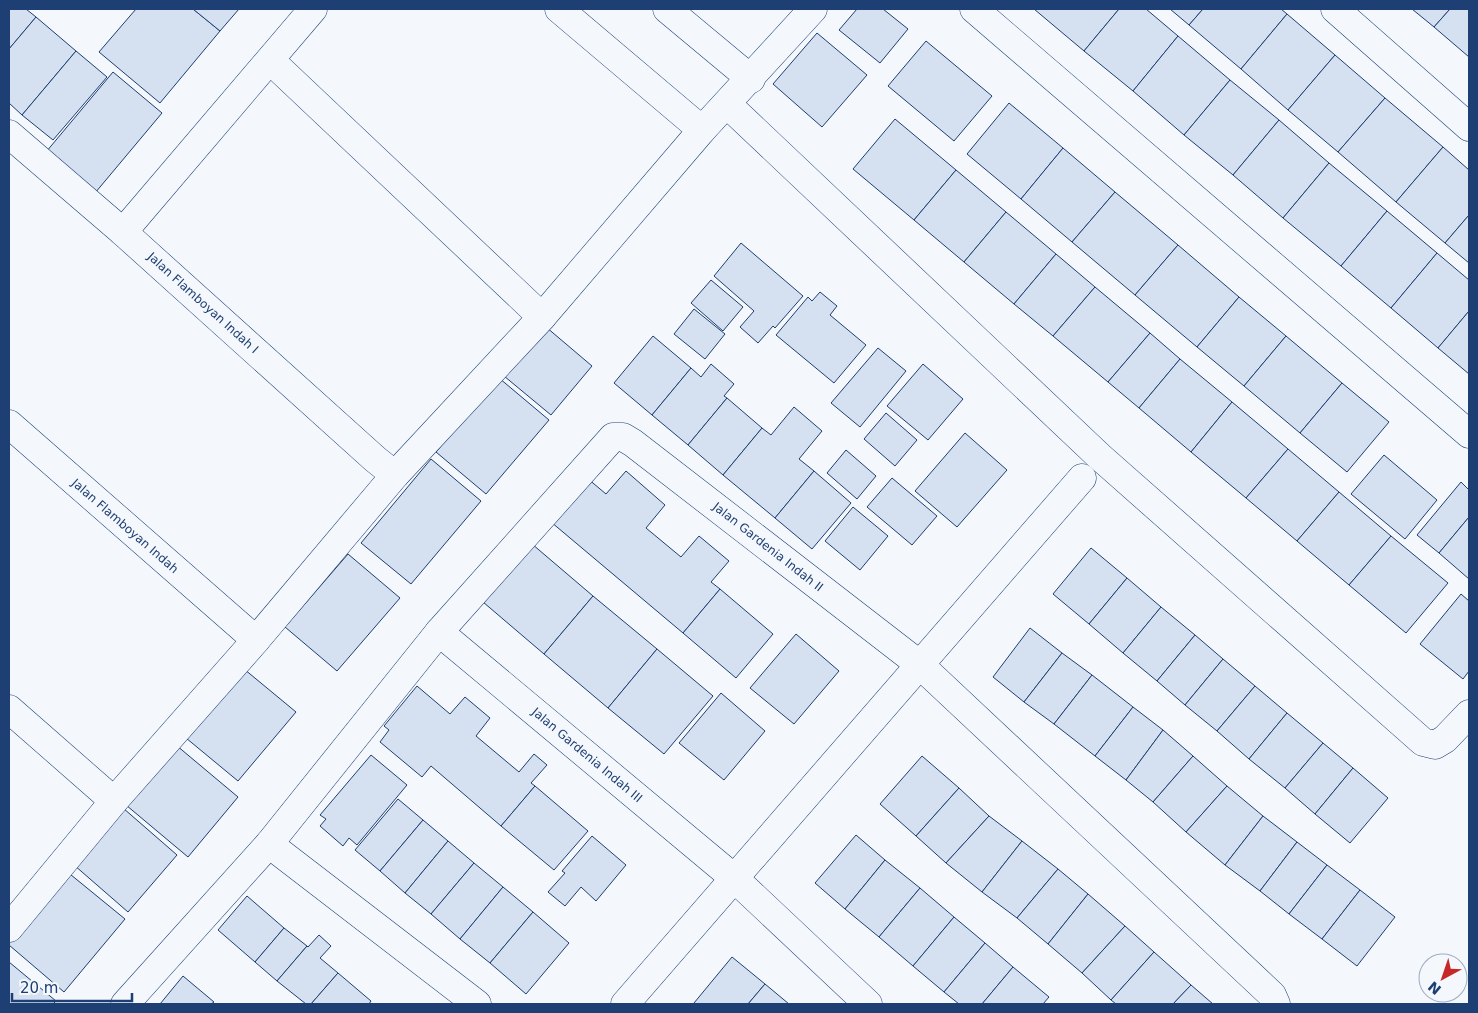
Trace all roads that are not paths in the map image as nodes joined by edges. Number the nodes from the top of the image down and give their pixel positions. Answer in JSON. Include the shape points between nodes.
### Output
{"nodes":[{"id":1,"x":313,"y":9,"type":"edge"},
{"id":2,"x":559,"y":9,"type":"edge"},
{"id":3,"x":668,"y":9,"type":"edge"},
{"id":4,"x":813,"y":9,"type":"edge"},
{"id":5,"x":974,"y":9,"type":"edge"},
{"id":6,"x":1335,"y":9,"type":"edge"},
{"id":7,"x":270,"y":60,"type":"junction"},
{"id":8,"x":751,"y":79,"type":"junction"},
{"id":9,"x":727,"y":104,"type":"junction"},
{"id":10,"x":1469,"y":127,"type":"edge"},
{"id":11,"x":702,"y":130,"type":"junction"},
{"id":12,"x":9,"y":134,"type":"edge"},
{"id":13,"x":124,"y":232,"type":"junction"},
{"id":14,"x":542,"y":317,"type":"junction"},
{"id":15,"x":9,"y":424,"type":"edge"},
{"id":16,"x":1469,"y":434,"type":"edge"},
{"id":17,"x":394,"y":475,"type":"junction"},
{"id":18,"x":1082,"y":478,"type":"dead end"},
{"id":19,"x":246,"y":632,"type":"junction"},
{"id":20,"x":439,"y":632,"type":"junction"},
{"id":21,"x":919,"y":664,"type":"junction"},
{"id":22,"x":9,"y":709,"type":"edge"},
{"id":23,"x":1469,"y":714,"type":"edge"},
{"id":24,"x":114,"y":801,"type":"junction"},
{"id":25,"x":270,"y":844,"type":"junction"},
{"id":26,"x":734,"y":878,"type":"junction"},
{"id":27,"x":9,"y":928,"type":"edge"},
{"id":28,"x":125,"y":1004,"type":"edge"},
{"id":29,"x":477,"y":1004,"type":"edge"},
{"id":30,"x":625,"y":1004,"type":"edge"},
{"id":31,"x":868,"y":1004,"type":"edge"},
{"id":32,"x":1276,"y":1004,"type":"edge"}],
"edges":[{"from":1,"to":7,"type":"street"},
{"from":2,"to":11,"type":"street"},
{"from":3,"to":8,"type":"street"},
{"from":4,"to":8,"type":"street"},
{"from":5,"to":16,"type":"street"},
{"from":6,"to":10,"type":"street"},
{"from":7,"to":13,"type":"street"},
{"from":7,"to":14,"type":"street"},
{"from":8,"to":9,"type":"street"},
{"from":9,"to":11,"type":"street"},
{"from":9,"to":23,"type":"street","via":[[1099,456],[1423,742],[1434,745],[1445,739]]},
{"from":11,"to":14,"type":"street"},
{"from":12,"to":13,"type":"street","name":"Jalan Flamboyan Indah I"},
{"from":13,"to":17,"type":"street","name":"Jalan Flamboyan Indah I"},
{"from":14,"to":17,"type":"street"},
{"from":15,"to":19,"type":"street","name":"Jalan Flamboyan Indah"},
{"from":17,"to":19,"type":"street"},
{"from":18,"to":21,"type":"street"},
{"from":19,"to":24,"type":"street"},
{"from":20,"to":21,"type":"street","name":"Jalan Gardenia Indah II","via":[[613,437],[623,437]]},
{"from":20,"to":25,"type":"street"},
{"from":20,"to":26,"type":"street","name":"Jalan Gardenia Indah III"},
{"from":21,"to":26,"type":"street"},
{"from":21,"to":32,"type":"street","name":"Jalan Gardenia Indah II","via":[[1272,994]]},
{"from":22,"to":24,"type":"street"},
{"from":24,"to":27,"type":"street"},
{"from":25,"to":28,"type":"street"},
{"from":25,"to":29,"type":"street"},
{"from":26,"to":30,"type":"street"},
{"from":26,"to":31,"type":"street","name":"Jalan Gardenia Indah III"}]}
